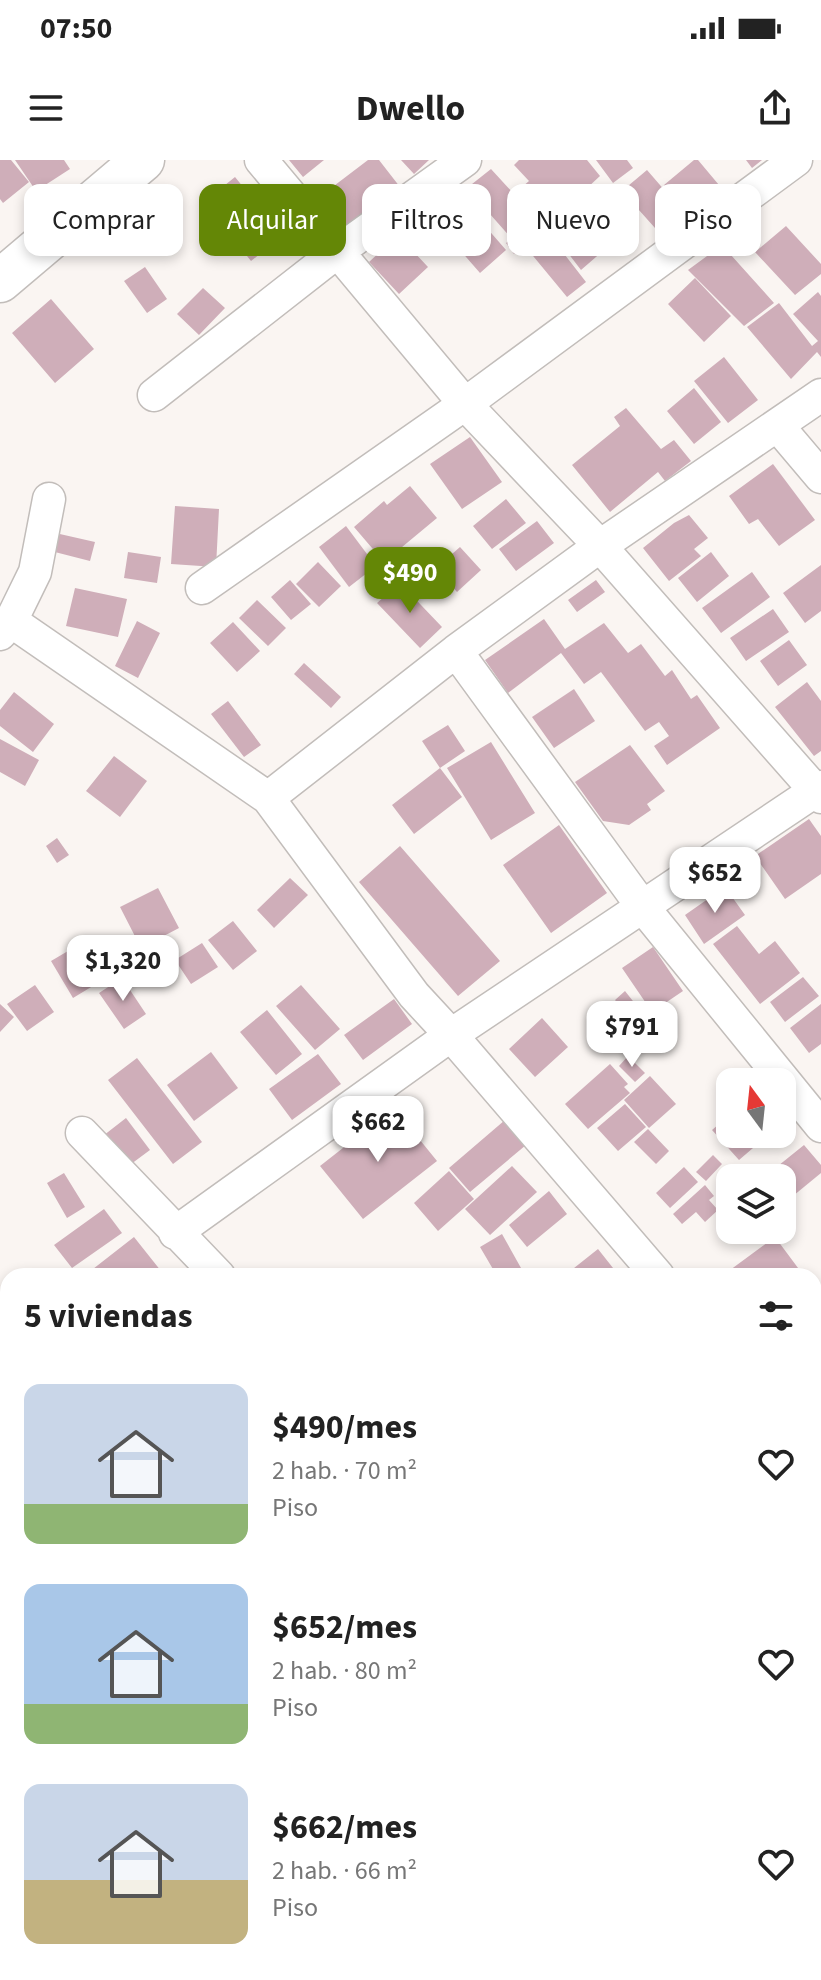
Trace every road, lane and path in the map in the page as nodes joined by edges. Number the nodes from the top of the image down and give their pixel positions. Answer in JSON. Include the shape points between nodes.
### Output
{"nodes":[{"id":1,"x":143,"y":160,"type":"edge"},
{"id":2,"x":261,"y":160,"type":"edge"},
{"id":3,"x":465,"y":160,"type":"edge"},
{"id":4,"x":796,"y":160,"type":"edge"},
{"id":5,"x":281,"y":184,"type":"edge"},
{"id":6,"x":346,"y":246,"type":"edge"},
{"id":7,"x":332,"y":256,"type":"edge"},
{"id":8,"x":340,"y":256,"type":"edge"},
{"id":9,"x":0,"y":281,"type":"edge"},
{"id":10,"x":154,"y":395,"type":"dead end"},
{"id":11,"x":821,"y":395,"type":"edge"},
{"id":12,"x":465,"y":404,"type":"junction"},
{"id":13,"x":777,"y":425,"type":"junction"},
{"id":14,"x":821,"y":477,"type":"edge"},
{"id":15,"x":49,"y":499,"type":"dead end"},
{"id":16,"x":600,"y":546,"type":"junction"},
{"id":17,"x":202,"y":588,"type":"dead end"},
{"id":18,"x":5,"y":627,"type":"edge"},
{"id":19,"x":456,"y":651,"type":"junction"},
{"id":20,"x":819,"y":792,"type":"edge"},
{"id":21,"x":268,"y":798,"type":"junction"},
{"id":22,"x":642,"y":906,"type":"junction"},
{"id":23,"x":451,"y":1035,"type":"junction"},
{"id":24,"x":821,"y":1126,"type":"edge"},
{"id":25,"x":82,"y":1133,"type":"dead end"},
{"id":26,"x":175,"y":1233,"type":"junction"},
{"id":27,"x":211,"y":1268,"type":"edge"},
{"id":28,"x":651,"y":1268,"type":"edge"}],
"edges":[{"from":1,"to":9,"type":"main road"},
{"from":2,"to":5,"type":"street"},
{"from":3,"to":6,"type":"street"},
{"from":4,"to":12,"type":"street"},
{"from":7,"to":10,"type":"street"},
{"from":8,"to":12,"type":"street"},
{"from":11,"to":13,"type":"street"},
{"from":12,"to":16,"type":"street"},
{"from":12,"to":17,"type":"street"},
{"from":13,"to":14,"type":"street"},
{"from":13,"to":16,"type":"street"},
{"from":15,"to":18,"type":"street","via":[[35,572]]},
{"from":16,"to":19,"type":"street"},
{"from":16,"to":20,"type":"street"},
{"from":18,"to":21,"type":"street"},
{"from":19,"to":21,"type":"street"},
{"from":19,"to":22,"type":"street"},
{"from":20,"to":22,"type":"street"},
{"from":21,"to":23,"type":"street","via":[[414,995]]},
{"from":22,"to":23,"type":"street"},
{"from":22,"to":24,"type":"street"},
{"from":23,"to":26,"type":"street"},
{"from":23,"to":28,"type":"street"},
{"from":25,"to":26,"type":"street"},
{"from":26,"to":27,"type":"street"}]}
